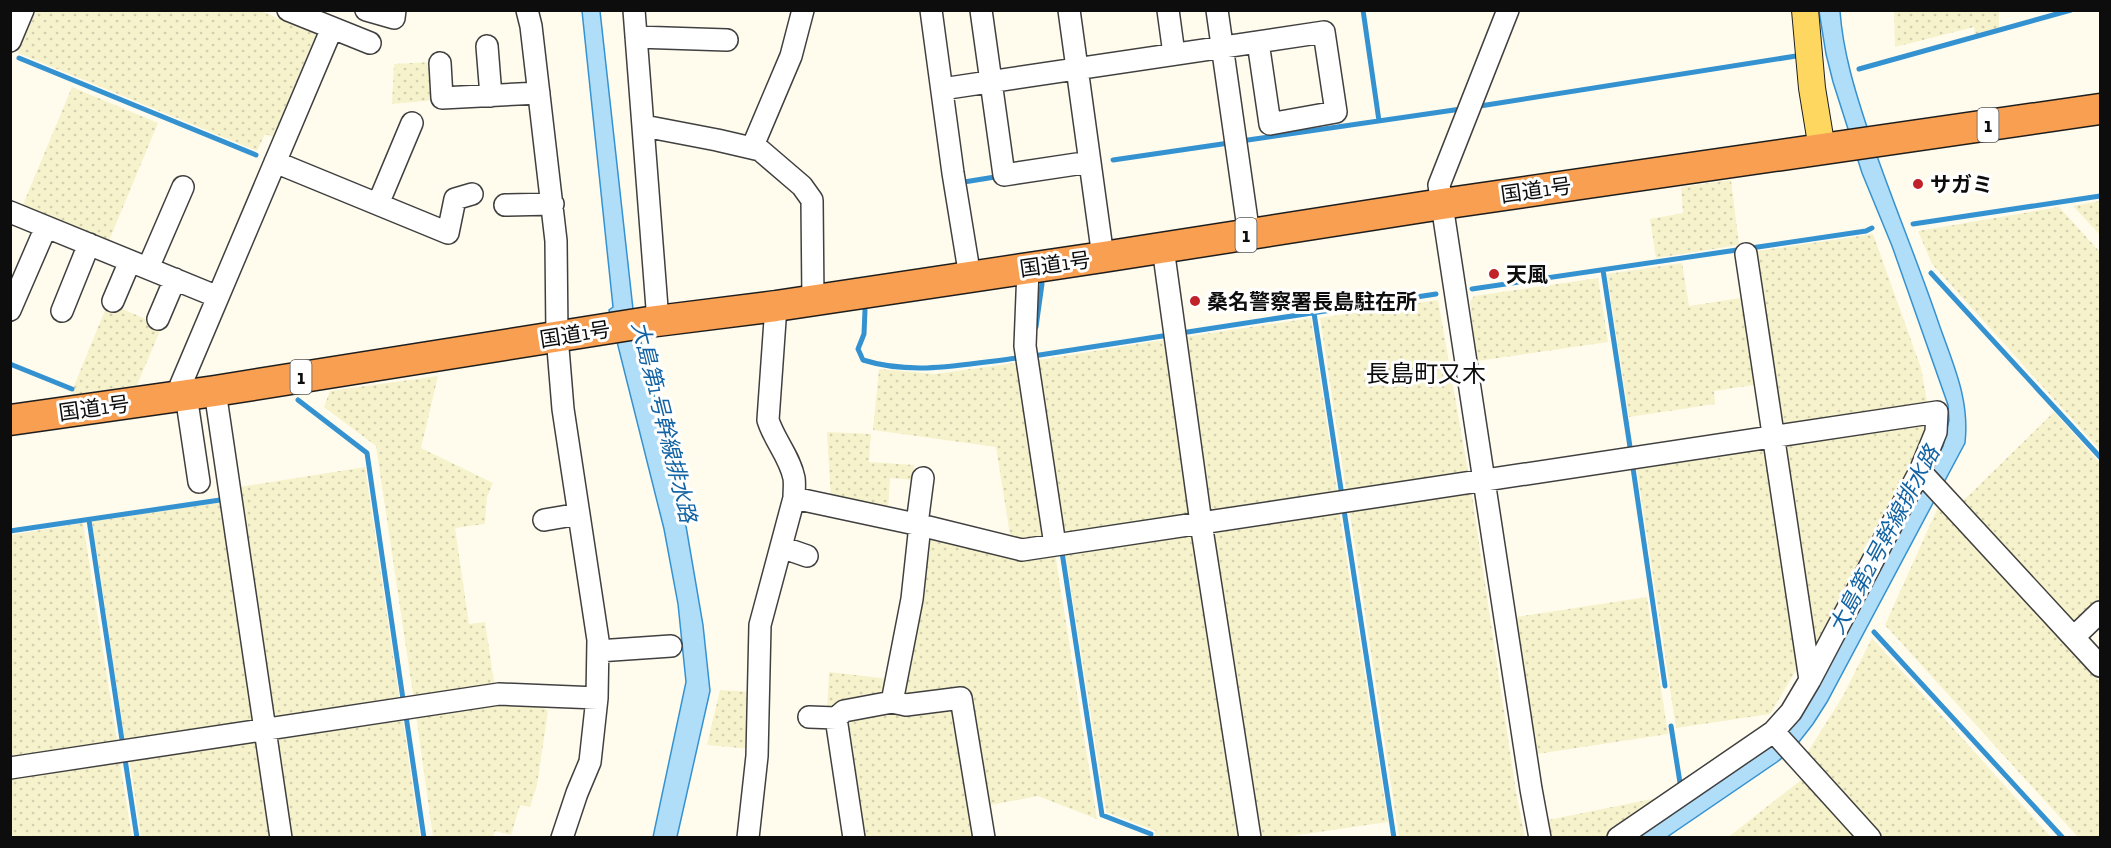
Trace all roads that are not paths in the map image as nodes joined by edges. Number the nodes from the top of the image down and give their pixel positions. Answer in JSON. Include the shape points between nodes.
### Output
{"nodes":[{"id":1,"x":23,"y":10,"type":"edge"},
{"id":2,"x":288,"y":10,"type":"edge"},
{"id":3,"x":366,"y":10,"type":"edge"},
{"id":4,"x":395,"y":10,"type":"edge"},
{"id":5,"x":527,"y":10,"type":"edge"},
{"id":6,"x":634,"y":10,"type":"edge"},
{"id":7,"x":803,"y":10,"type":"edge"},
{"id":8,"x":931,"y":10,"type":"edge"},
{"id":9,"x":981,"y":10,"type":"edge"},
{"id":10,"x":1069,"y":10,"type":"edge"},
{"id":11,"x":1168,"y":10,"type":"edge"},
{"id":12,"x":1217,"y":10,"type":"edge"},
{"id":13,"x":1508,"y":10,"type":"edge"},
{"id":14,"x":1805,"y":10,"type":"edge"},
{"id":15,"x":332,"y":22,"type":"edge"},
{"id":16,"x":636,"y":37,"type":"junction"},
{"id":17,"x":727,"y":40,"type":"dead end"},
{"id":18,"x":10,"y":41,"type":"edge"},
{"id":19,"x":1258,"y":42,"type":"junction"},
{"id":20,"x":370,"y":43,"type":"dead end"},
{"id":21,"x":487,"y":46,"type":"dead end"},
{"id":22,"x":1223,"y":47,"type":"junction"},
{"id":23,"x":1174,"y":54,"type":"junction"},
{"id":24,"x":440,"y":63,"type":"dead end"},
{"id":25,"x":1077,"y":68,"type":"junction"},
{"id":26,"x":990,"y":82,"type":"junction"},
{"id":27,"x":942,"y":89,"type":"junction"},
{"id":28,"x":539,"y":93,"type":"junction"},
{"id":29,"x":491,"y":96,"type":"junction"},
{"id":30,"x":2100,"y":109,"type":"edge"},
{"id":31,"x":412,"y":123,"type":"dead end"},
{"id":32,"x":644,"y":126,"type":"junction"},
{"id":33,"x":752,"y":148,"type":"junction"},
{"id":34,"x":1833,"y":148,"type":"junction"},
{"id":35,"x":275,"y":162,"type":"junction"},
{"id":36,"x":1090,"y":162,"type":"junction"},
{"id":37,"x":183,"y":187,"type":"dead end"},
{"id":38,"x":472,"y":194,"type":"dead end"},
{"id":39,"x":378,"y":204,"type":"junction"},
{"id":40,"x":553,"y":204,"type":"junction"},
{"id":41,"x":1442,"y":204,"type":"junction"},
{"id":42,"x":505,"y":205,"type":"dead end"},
{"id":43,"x":10,"y":212,"type":"edge"},
{"id":44,"x":45,"y":227,"type":"junction"},
{"id":45,"x":1249,"y":235,"type":"junction"},
{"id":46,"x":89,"y":244,"type":"junction"},
{"id":47,"x":1162,"y":248,"type":"junction"},
{"id":48,"x":1746,"y":254,"type":"dead end"},
{"id":49,"x":1103,"y":257,"type":"junction"},
{"id":50,"x":139,"y":265,"type":"junction"},
{"id":51,"x":1028,"y":268,"type":"junction"},
{"id":52,"x":970,"y":277,"type":"junction"},
{"id":53,"x":175,"y":279,"type":"junction"},
{"id":54,"x":218,"y":297,"type":"junction"},
{"id":55,"x":113,"y":301,"type":"dead end"},
{"id":56,"x":813,"y":301,"type":"junction"},
{"id":57,"x":776,"y":306,"type":"junction"},
{"id":58,"x":10,"y":310,"type":"edge"},
{"id":59,"x":62,"y":311,"type":"dead end"},
{"id":60,"x":158,"y":319,"type":"dead end"},
{"id":61,"x":654,"y":321,"type":"junction"},
{"id":62,"x":557,"y":336,"type":"junction"},
{"id":63,"x":214,"y":391,"type":"junction"},
{"id":64,"x":181,"y":395,"type":"junction"},
{"id":65,"x":10,"y":420,"type":"edge"},
{"id":66,"x":1773,"y":437,"type":"junction"},
{"id":67,"x":222,"y":441,"type":"junction"},
{"id":68,"x":193,"y":446,"type":"junction"},
{"id":69,"x":1922,"y":472,"type":"junction"},
{"id":70,"x":923,"y":478,"type":"dead end"},
{"id":71,"x":1484,"y":480,"type":"junction"},
{"id":72,"x":199,"y":482,"type":"dead end"},
{"id":73,"x":794,"y":498,"type":"junction"},
{"id":74,"x":579,"y":514,"type":"junction"},
{"id":75,"x":544,"y":520,"type":"dead end"},
{"id":76,"x":1201,"y":523,"type":"junction"},
{"id":77,"x":918,"y":524,"type":"junction"},
{"id":78,"x":1055,"y":545,"type":"junction"},
{"id":79,"x":781,"y":547,"type":"junction"},
{"id":80,"x":807,"y":556,"type":"dead end"},
{"id":81,"x":2100,"y":612,"type":"edge"},
{"id":82,"x":2074,"y":637,"type":"junction"},
{"id":83,"x":671,"y":646,"type":"dead end"},
{"id":84,"x":598,"y":651,"type":"junction"},
{"id":85,"x":2100,"y":666,"type":"edge"},
{"id":86,"x":1809,"y":680,"type":"junction"},
{"id":87,"x":597,"y":698,"type":"junction"},
{"id":88,"x":892,"y":702,"type":"junction"},
{"id":89,"x":809,"y":717,"type":"dead end"},
{"id":90,"x":836,"y":718,"type":"junction"},
{"id":91,"x":264,"y":731,"type":"junction"},
{"id":92,"x":1774,"y":732,"type":"dead end"},
{"id":93,"x":10,"y":768,"type":"edge"},
{"id":94,"x":280,"y":837,"type":"edge"},
{"id":95,"x":562,"y":837,"type":"edge"},
{"id":96,"x":748,"y":837,"type":"edge"},
{"id":97,"x":854,"y":837,"type":"edge"},
{"id":98,"x":984,"y":837,"type":"edge"},
{"id":99,"x":1250,"y":837,"type":"edge"},
{"id":100,"x":1540,"y":837,"type":"edge"},
{"id":101,"x":1618,"y":837,"type":"edge"},
{"id":102,"x":1870,"y":837,"type":"edge"}],
"edges":[{"from":1,"to":18,"type":"street"},
{"from":2,"to":15,"type":"street"},
{"from":3,"to":4,"type":"street","via":[[394,18]]},
{"from":5,"to":28,"type":"street"},
{"from":6,"to":16,"type":"street"},
{"from":7,"to":33,"type":"street","via":[[791,56]]},
{"from":8,"to":27,"type":"street"},
{"from":9,"to":26,"type":"street"},
{"from":10,"to":25,"type":"street"},
{"from":11,"to":23,"type":"street"},
{"from":12,"to":22,"type":"street"},
{"from":13,"to":41,"type":"street","via":[[1439,185]]},
{"from":14,"to":34,"type":"main road","via":[[1812,88]]},
{"from":15,"to":20,"type":"street"},
{"from":15,"to":35,"type":"street"},
{"from":16,"to":17,"type":"street"},
{"from":16,"to":32,"type":"street"},
{"from":19,"to":19,"type":"street","via":[[1324,32],[1336,112],[1270,124]]},
{"from":19,"to":22,"type":"street"},
{"from":21,"to":29,"type":"street"},
{"from":22,"to":23,"type":"street"},
{"from":22,"to":45,"type":"street"},
{"from":23,"to":25,"type":"street"},
{"from":24,"to":29,"type":"street","via":[[442,98]]},
{"from":25,"to":26,"type":"street"},
{"from":25,"to":36,"type":"street"},
{"from":26,"to":27,"type":"street"},
{"from":26,"to":36,"type":"street","via":[[1004,176]]},
{"from":27,"to":52,"type":"street"},
{"from":28,"to":29,"type":"street"},
{"from":28,"to":40,"type":"street"},
{"from":30,"to":34,"type":"highway","name":"国道1号","number":"1"},
{"from":31,"to":39,"type":"street"},
{"from":32,"to":33,"type":"street"},
{"from":32,"to":61,"type":"street"},
{"from":33,"to":56,"type":"street","via":[[760,150],[802,186],[812,200]]},
{"from":34,"to":41,"type":"highway","name":"国道1号","number":"1"},
{"from":35,"to":39,"type":"street"},
{"from":35,"to":54,"type":"street"},
{"from":36,"to":49,"type":"street"},
{"from":37,"to":50,"type":"street"},
{"from":38,"to":39,"type":"street","via":[[455,199],[448,233]]},
{"from":40,"to":42,"type":"street"},
{"from":40,"to":62,"type":"street"},
{"from":41,"to":45,"type":"highway","name":"国道1号","number":"1"},
{"from":41,"to":71,"type":"street"},
{"from":43,"to":44,"type":"street"},
{"from":44,"to":46,"type":"street"},
{"from":44,"to":58,"type":"street"},
{"from":45,"to":47,"type":"highway","name":"国道1号","number":"1"},
{"from":46,"to":50,"type":"street"},
{"from":46,"to":59,"type":"street"},
{"from":47,"to":49,"type":"highway","name":"国道1号","number":"1"},
{"from":47,"to":76,"type":"street"},
{"from":48,"to":66,"type":"street"},
{"from":49,"to":51,"type":"highway","name":"国道1号","number":"1"},
{"from":50,"to":53,"type":"street"},
{"from":50,"to":55,"type":"street"},
{"from":51,"to":52,"type":"highway","name":"国道1号","number":"1"},
{"from":51,"to":78,"type":"street","via":[[1025,346]]},
{"from":52,"to":56,"type":"highway","name":"国道1号","number":"1"},
{"from":53,"to":54,"type":"street"},
{"from":53,"to":60,"type":"street"},
{"from":54,"to":64,"type":"street"},
{"from":56,"to":57,"type":"highway","name":"国道1号","number":"1"},
{"from":57,"to":61,"type":"highway","name":"国道1号","number":"1"},
{"from":57,"to":73,"type":"street","via":[[768,420],[794,479]]},
{"from":61,"to":62,"type":"highway","name":"国道1号","number":"1"},
{"from":62,"to":63,"type":"highway","name":"国道1号","number":"1"},
{"from":62,"to":74,"type":"street"},
{"from":63,"to":64,"type":"highway","name":"国道1号","number":"1"},
{"from":63,"to":67,"type":"street"},
{"from":64,"to":65,"type":"highway","name":"国道1号","number":"1"},
{"from":64,"to":68,"type":"street"},
{"from":66,"to":69,"type":"street","via":[[1936,412],[1936,432]]},
{"from":66,"to":71,"type":"street"},
{"from":66,"to":86,"type":"street"},
{"from":67,"to":68,"type":"street"},
{"from":67,"to":91,"type":"street"},
{"from":68,"to":72,"type":"street"},
{"from":69,"to":82,"type":"street"},
{"from":69,"to":86,"type":"street"},
{"from":70,"to":77,"type":"street"},
{"from":71,"to":76,"type":"street"},
{"from":71,"to":100,"type":"street"},
{"from":73,"to":77,"type":"street"},
{"from":73,"to":79,"type":"street"},
{"from":74,"to":75,"type":"street"},
{"from":74,"to":84,"type":"street"},
{"from":76,"to":78,"type":"street"},
{"from":76,"to":99,"type":"street"},
{"from":77,"to":78,"type":"street","via":[[1022,550]]},
{"from":77,"to":88,"type":"street","via":[[912,599]]},
{"from":79,"to":80,"type":"street"},
{"from":79,"to":96,"type":"street","via":[[760,625],[757,756]]},
{"from":81,"to":82,"type":"street"},
{"from":82,"to":85,"type":"street"},
{"from":83,"to":84,"type":"street"},
{"from":84,"to":87,"type":"street"},
{"from":86,"to":101,"type":"street","via":[[1791,712],[1773,732]]},
{"from":87,"to":91,"type":"street","via":[[499,694]]},
{"from":87,"to":95,"type":"street","via":[[590,762]]},
{"from":88,"to":90,"type":"street","via":[[844,711]]},
{"from":88,"to":98,"type":"street","via":[[906,705],[961,698]]},
{"from":89,"to":90,"type":"street"},
{"from":90,"to":97,"type":"street"},
{"from":91,"to":93,"type":"street"},
{"from":91,"to":94,"type":"street"},
{"from":92,"to":102,"type":"street"}]}
